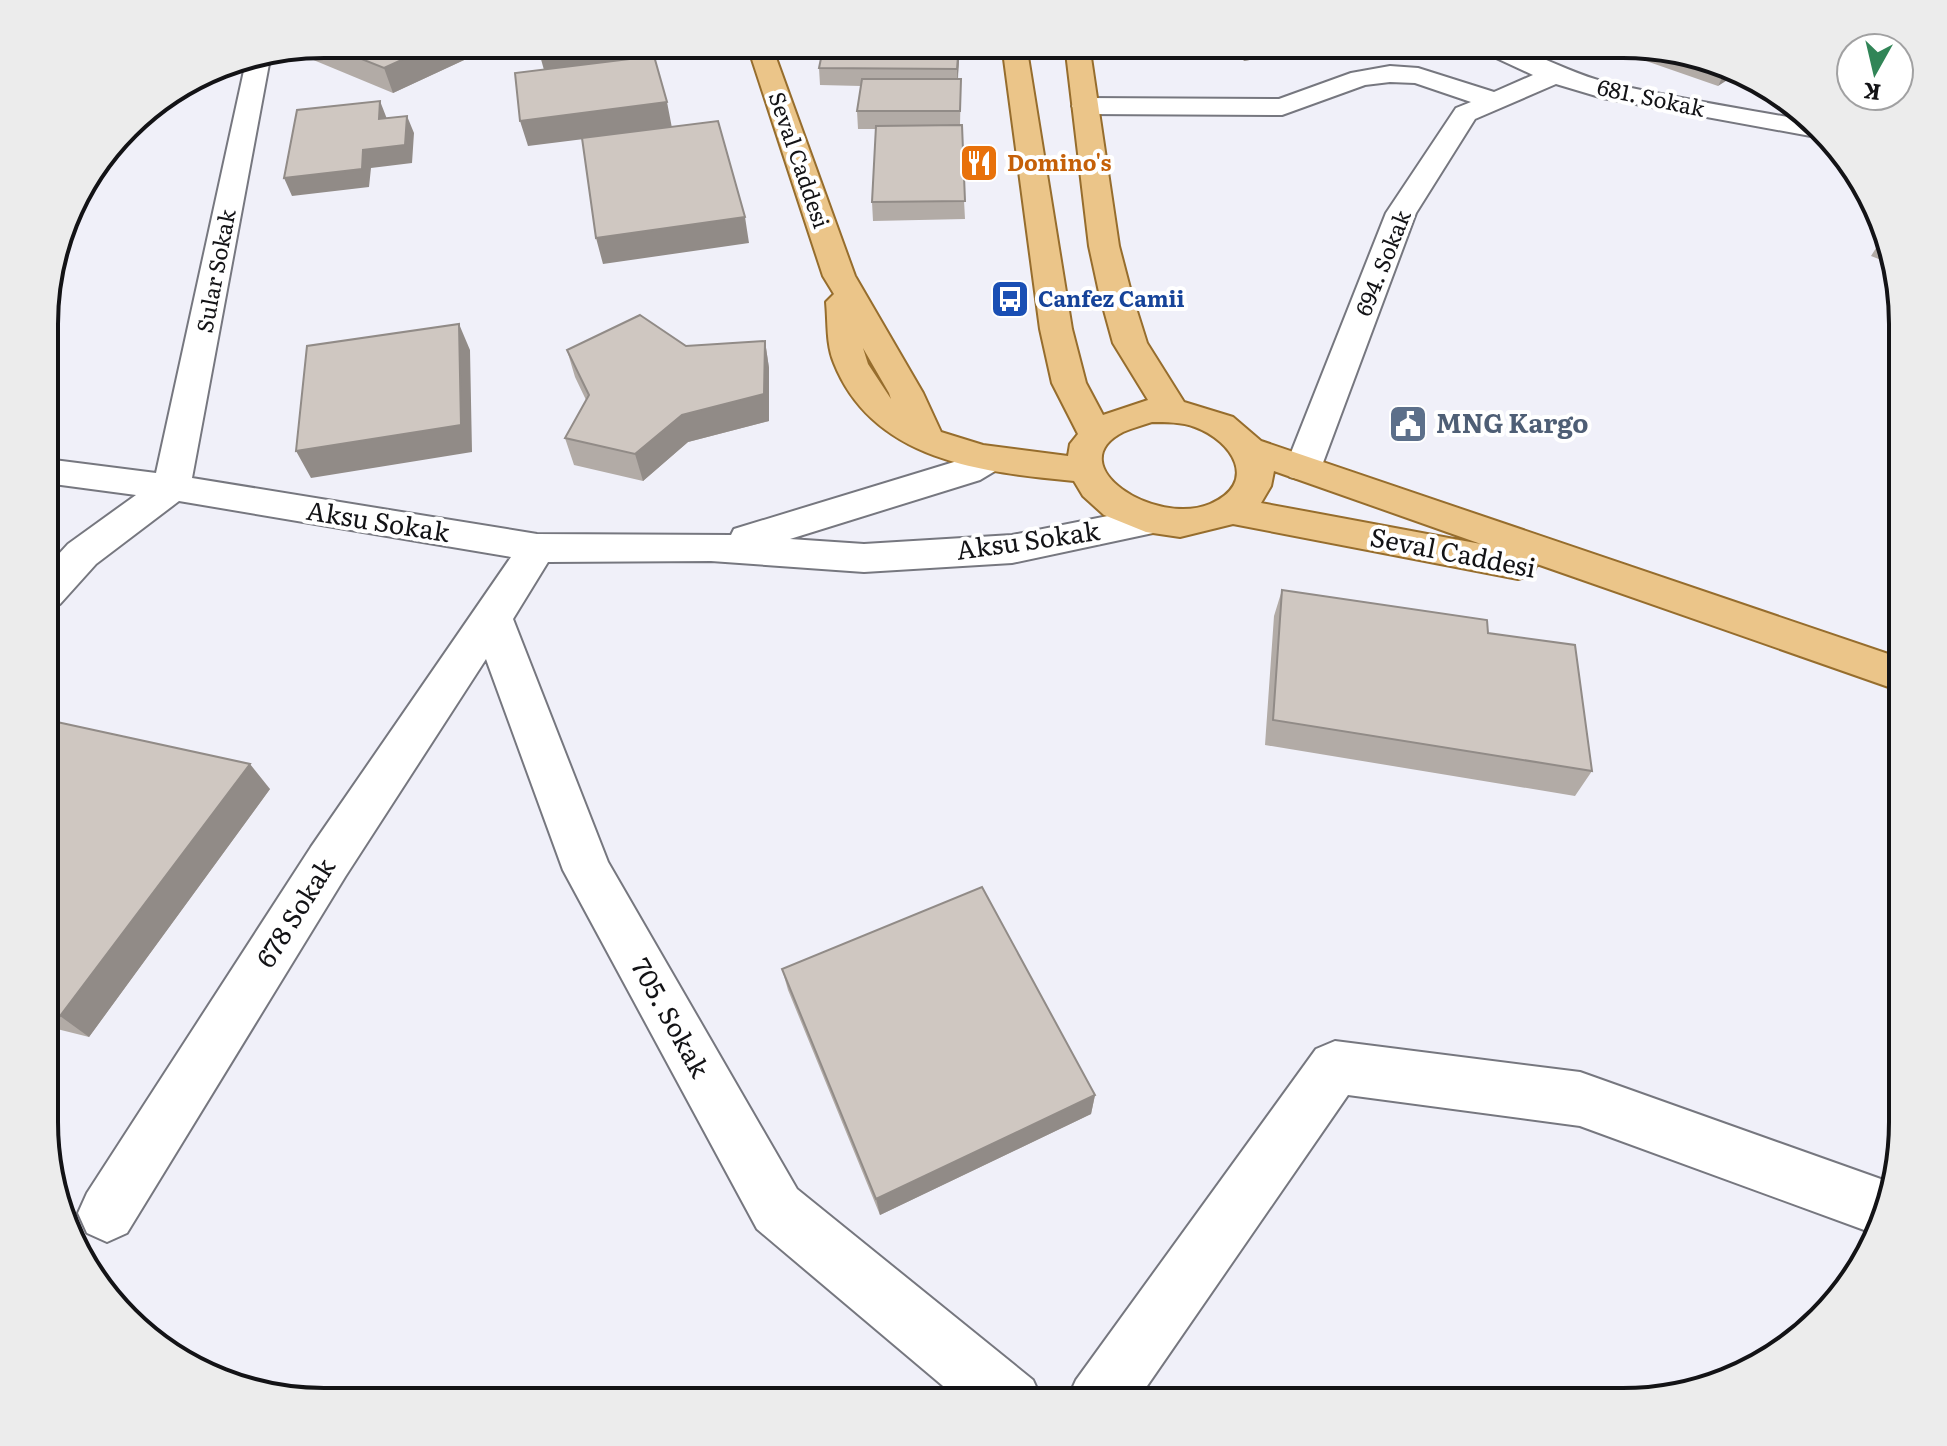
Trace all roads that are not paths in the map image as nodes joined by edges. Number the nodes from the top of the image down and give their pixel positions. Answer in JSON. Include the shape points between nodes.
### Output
{"nodes":[{"id":1,"x":764,"y":58,"type":"edge"},
{"id":2,"x":1016,"y":59,"type":"edge"},
{"id":3,"x":1079,"y":59,"type":"edge"},
{"id":4,"x":1519,"y":59,"type":"edge"},
{"id":5,"x":258,"y":66,"type":"edge"},
{"id":6,"x":1554,"y":75,"type":"junction"},
{"id":7,"x":1496,"y":101,"type":"junction"},
{"id":8,"x":1085,"y":106,"type":"junction"},
{"id":9,"x":1802,"y":128,"type":"edge"},
{"id":10,"x":1172,"y":411,"type":"junction"},
{"id":11,"x":1096,"y":434,"type":"junction"},
{"id":12,"x":1250,"y":450,"type":"junction"},
{"id":13,"x":987,"y":460,"type":"junction"},
{"id":14,"x":1303,"y":468,"type":"junction"},
{"id":15,"x":1085,"y":470,"type":"junction"},
{"id":16,"x":58,"y":473,"type":"edge"},
{"id":17,"x":172,"y":487,"type":"junction"},
{"id":18,"x":1232,"y":511,"type":"junction"},
{"id":19,"x":1153,"y":520,"type":"junction"},
{"id":20,"x":711,"y":547,"type":"junction"},
{"id":21,"x":537,"y":548,"type":"junction"},
{"id":22,"x":58,"y":580,"type":"edge"},
{"id":23,"x":1673,"y":594,"type":"junction"},
{"id":24,"x":492,"y":618,"type":"junction"},
{"id":25,"x":1888,"y":671,"type":"edge"},
{"id":26,"x":1876,"y":1205,"type":"edge"},
{"id":27,"x":107,"y":1213,"type":"dead end"},
{"id":28,"x":993,"y":1388,"type":"edge"},
{"id":29,"x":1108,"y":1388,"type":"edge"}],
"edges":[{"from":1,"to":13,"type":"main road","name":"Seval Caddesi","via":[[839,276],[850,362],[873,406],[928,442]]},
{"from":2,"to":11,"type":"main road","via":[[1056,329],[1069,383]]},
{"from":3,"to":8,"type":"main road"},
{"from":4,"to":6,"type":"street","name":"681. Sokak"},
{"from":5,"to":17,"type":"street","name":"Sular Sokak"},
{"from":6,"to":7,"type":"street","name":"694. Sokak"},
{"from":6,"to":9,"type":"street","name":"681. Sokak"},
{"from":7,"to":8,"type":"street","via":[[1418,76],[1390,74],[1360,78],[1282,107]]},
{"from":7,"to":14,"type":"street","name":"694. Sokak","via":[[1465,114],[1401,213]]},
{"from":8,"to":10,"type":"main road","via":[[1104,246],[1130,343]]},
{"from":10,"to":11,"type":"main road","name":"Seval Caddesi","via":[[1128,415]]},
{"from":10,"to":12,"type":"main road","name":"Seval Caddesi","via":[[1218,423]]},
{"from":11,"to":15,"type":"main road","via":[[1088,445]]},
{"from":12,"to":14,"type":"main road","name":"Seval Caddesi"},
{"from":12,"to":18,"type":"main road","via":[[1256,483]]},
{"from":13,"to":15,"type":"main road","name":"Seval Caddesi"},
{"from":13,"to":20,"type":"street","name":"Aksu Sokak","via":[[798,525]]},
{"from":14,"to":23,"type":"main road","name":"Seval Caddesi"},
{"from":15,"to":19,"type":"main road","name":"Seval Caddesi","via":[[1108,501]]},
{"from":16,"to":17,"type":"street","name":"Aksu Sokak"},
{"from":17,"to":21,"type":"street","name":"Aksu Sokak"},
{"from":17,"to":22,"type":"street","via":[[82,554]]},
{"from":18,"to":19,"type":"main road","name":"Seval Caddesi","via":[[1208,520]]},
{"from":18,"to":23,"type":"main road","name":"Seval Caddesi"},
{"from":19,"to":20,"type":"street","name":"Aksu Sokak","via":[[1012,549],[864,558]]},
{"from":20,"to":21,"type":"street","name":"Aksu Sokak"},
{"from":21,"to":24,"type":"street"},
{"from":23,"to":25,"type":"main road","name":"Seval Caddesi"},
{"from":24,"to":27,"type":"street","name":"678 Sokak","via":[[328,862]]},
{"from":24,"to":28,"type":"street","name":"705. Sokak","via":[[587,870],[777,1209]]},
{"from":26,"to":29,"type":"street","via":[[1580,1099],[1335,1067]]}]}
